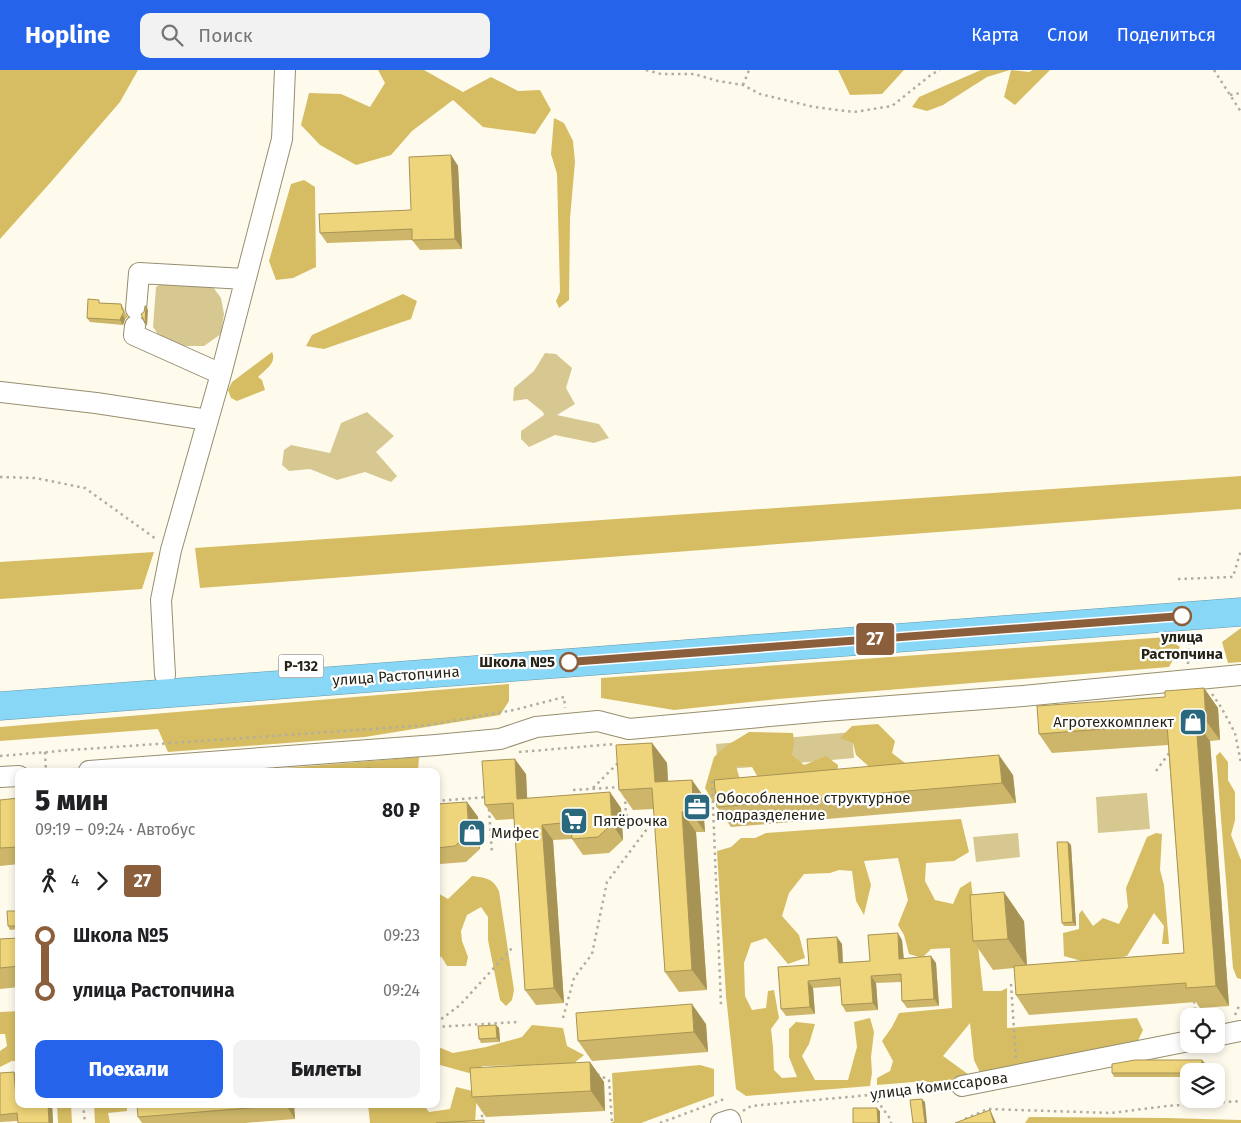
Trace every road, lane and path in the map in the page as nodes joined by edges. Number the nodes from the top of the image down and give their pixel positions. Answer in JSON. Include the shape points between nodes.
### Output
{"nodes":[{"id":1,"x":285,"y":70,"type":"edge"},
{"id":2,"x":646,"y":70,"type":"edge"},
{"id":3,"x":749,"y":70,"type":"edge"},
{"id":4,"x":940,"y":70,"type":"edge"},
{"id":5,"x":1214,"y":70,"type":"edge"},
{"id":6,"x":743,"y":85,"type":"junction"},
{"id":7,"x":1241,"y":93,"type":"edge"},
{"id":8,"x":1230,"y":95,"type":"junction"},
{"id":9,"x":1241,"y":112,"type":"edge"},
{"id":10,"x":245,"y":280,"type":"junction"},
{"id":11,"x":221,"y":374,"type":"junction"},
{"id":12,"x":0,"y":392,"type":"edge"},
{"id":13,"x":208,"y":420,"type":"junction"},
{"id":14,"x":0,"y":478,"type":"edge"},
{"id":15,"x":171,"y":550,"type":"junction"},
{"id":16,"x":1241,"y":550,"type":"edge"},
{"id":17,"x":1178,"y":579,"type":"dead end"},
{"id":18,"x":1241,"y":596,"type":"edge"},
{"id":19,"x":1241,"y":612,"type":"edge"},
{"id":20,"x":1190,"y":631,"type":"dead end"},
{"id":21,"x":1241,"y":675,"type":"edge"},
{"id":22,"x":165,"y":676,"type":"junction"},
{"id":23,"x":1192,"y":680,"type":"junction"},
{"id":24,"x":0,"y":690,"type":"edge"},
{"id":25,"x":564,"y":697,"type":"dead end"},
{"id":26,"x":0,"y":706,"type":"edge"},
{"id":27,"x":1170,"y":751,"type":"edge"},
{"id":28,"x":45,"y":752,"type":"junction"},
{"id":29,"x":0,"y":756,"type":"edge"},
{"id":30,"x":1241,"y":763,"type":"edge"},
{"id":31,"x":46,"y":768,"type":"edge"},
{"id":32,"x":128,"y":768,"type":"edge"},
{"id":33,"x":622,"y":768,"type":"edge"},
{"id":34,"x":1156,"y":771,"type":"dead end"},
{"id":35,"x":15,"y":776,"type":"edge"},
{"id":36,"x":0,"y":777,"type":"edge"},
{"id":37,"x":712,"y":781,"type":"edge"},
{"id":38,"x":624,"y":787,"type":"edge"},
{"id":39,"x":592,"y":789,"type":"junction"},
{"id":40,"x":573,"y":790,"type":"dead end"},
{"id":41,"x":624,"y":796,"type":"edge"},
{"id":42,"x":488,"y":797,"type":"edge"},
{"id":43,"x":440,"y":801,"type":"edge"},
{"id":44,"x":489,"y":807,"type":"edge"},
{"id":45,"x":492,"y":854,"type":"dead end"},
{"id":46,"x":512,"y":948,"type":"dead end"},
{"id":47,"x":1011,"y":984,"type":"dead end"},
{"id":48,"x":1194,"y":1000,"type":"edge"},
{"id":49,"x":721,"y":1005,"type":"dead end"},
{"id":50,"x":1195,"y":1008,"type":"edge"},
{"id":51,"x":563,"y":1018,"type":"dead end"},
{"id":52,"x":440,"y":1020,"type":"edge"},
{"id":53,"x":517,"y":1022,"type":"dead end"},
{"id":54,"x":440,"y":1027,"type":"edge"},
{"id":55,"x":1240,"y":1031,"type":"edge"},
{"id":56,"x":1225,"y":1034,"type":"edge"},
{"id":57,"x":1180,"y":1044,"type":"edge"},
{"id":58,"x":591,"y":1071,"type":"edge"},
{"id":59,"x":1017,"y":1076,"type":"junction"},
{"id":60,"x":962,"y":1086,"type":"joint"},
{"id":61,"x":873,"y":1094,"type":"junction"},
{"id":62,"x":727,"y":1098,"type":"dead end"},
{"id":63,"x":1241,"y":1102,"type":"edge"},
{"id":64,"x":83,"y":1108,"type":"edge"},
{"id":65,"x":482,"y":1108,"type":"edge"},
{"id":66,"x":965,"y":1120,"type":"edge"},
{"id":67,"x":727,"y":1122,"type":"edge"},
{"id":68,"x":85,"y":1123,"type":"edge"},
{"id":69,"x":479,"y":1123,"type":"edge"},
{"id":70,"x":612,"y":1123,"type":"edge"},
{"id":71,"x":660,"y":1123,"type":"edge"},
{"id":72,"x":891,"y":1123,"type":"edge"}],
"edges":[{"from":1,"to":10,"type":"street","via":[[282,139]]},
{"from":2,"to":6,"type":"path","via":[[661,74],[694,74]]},
{"from":3,"to":6,"type":"path"},
{"from":4,"to":6,"type":"path","via":[[892,106],[854,112],[814,107],[760,94]]},
{"from":5,"to":8,"type":"path"},
{"from":7,"to":8,"type":"path"},
{"from":8,"to":9,"type":"path"},
{"from":10,"to":11,"type":"street"},
{"from":10,"to":11,"type":"street","via":[[139,273],[134,335]]},
{"from":11,"to":13,"type":"street"},
{"from":12,"to":13,"type":"street"},
{"from":13,"to":15,"type":"street"},
{"from":14,"to":15,"type":"path","via":[[35,478],[85,488]]},
{"from":15,"to":22,"type":"street","via":[[162,600]]},
{"from":16,"to":17,"type":"path","via":[[1233,577]]},
{"from":18,"to":22,"type":"highway","name":"улица Растопчина","number":"Р-132"},
{"from":19,"to":26,"type":"highway","name":"улица Растопчина","number":"Р-132"},
{"from":20,"to":23,"type":"path","via":[[1187,667]]},
{"from":21,"to":23,"type":"street"},
{"from":22,"to":24,"type":"highway","name":"улица Растопчина","number":"Р-132"},
{"from":23,"to":30,"type":"path","via":[[1221,707],[1235,733]]},
{"from":23,"to":32,"type":"street","via":[[629,729],[598,721],[536,727],[500,739]]},
{"from":25,"to":28,"type":"path","via":[[514,710],[429,725]]},
{"from":27,"to":34,"type":"path"},
{"from":28,"to":29,"type":"path"},
{"from":28,"to":31,"type":"path"},
{"from":33,"to":39,"type":"path","via":[[622,759]]},
{"from":35,"to":36,"type":"street"},
{"from":37,"to":49,"type":"path"},
{"from":38,"to":39,"type":"path"},
{"from":39,"to":40,"type":"path"},
{"from":41,"to":51,"type":"path","via":[[626,815],[650,825],[606,882],[592,954],[574,978]]},
{"from":42,"to":43,"type":"path"},
{"from":44,"to":45,"type":"path"},
{"from":46,"to":52,"type":"path","via":[[460,1005]]},
{"from":47,"to":59,"type":"path"},
{"from":48,"to":50,"type":"path"},
{"from":53,"to":54,"type":"path"},
{"from":55,"to":56,"type":"street"},
{"from":57,"to":59,"type":"street","name":"улица Комиссарова"},
{"from":58,"to":70,"type":"path","via":[[610,1080]]},
{"from":59,"to":60,"type":"street","name":"улица Комиссарова"},
{"from":60,"to":61,"type":"path","name":"улица Комиссарова"},
{"from":61,"to":67,"type":"path","name":"улица Комиссарова","via":[[751,1106]]},
{"from":61,"to":72,"type":"path"},
{"from":62,"to":71,"type":"path"},
{"from":63,"to":66,"type":"path","via":[[1111,1113],[988,1109]]},
{"from":64,"to":68,"type":"path"},
{"from":65,"to":69,"type":"path"}]}
